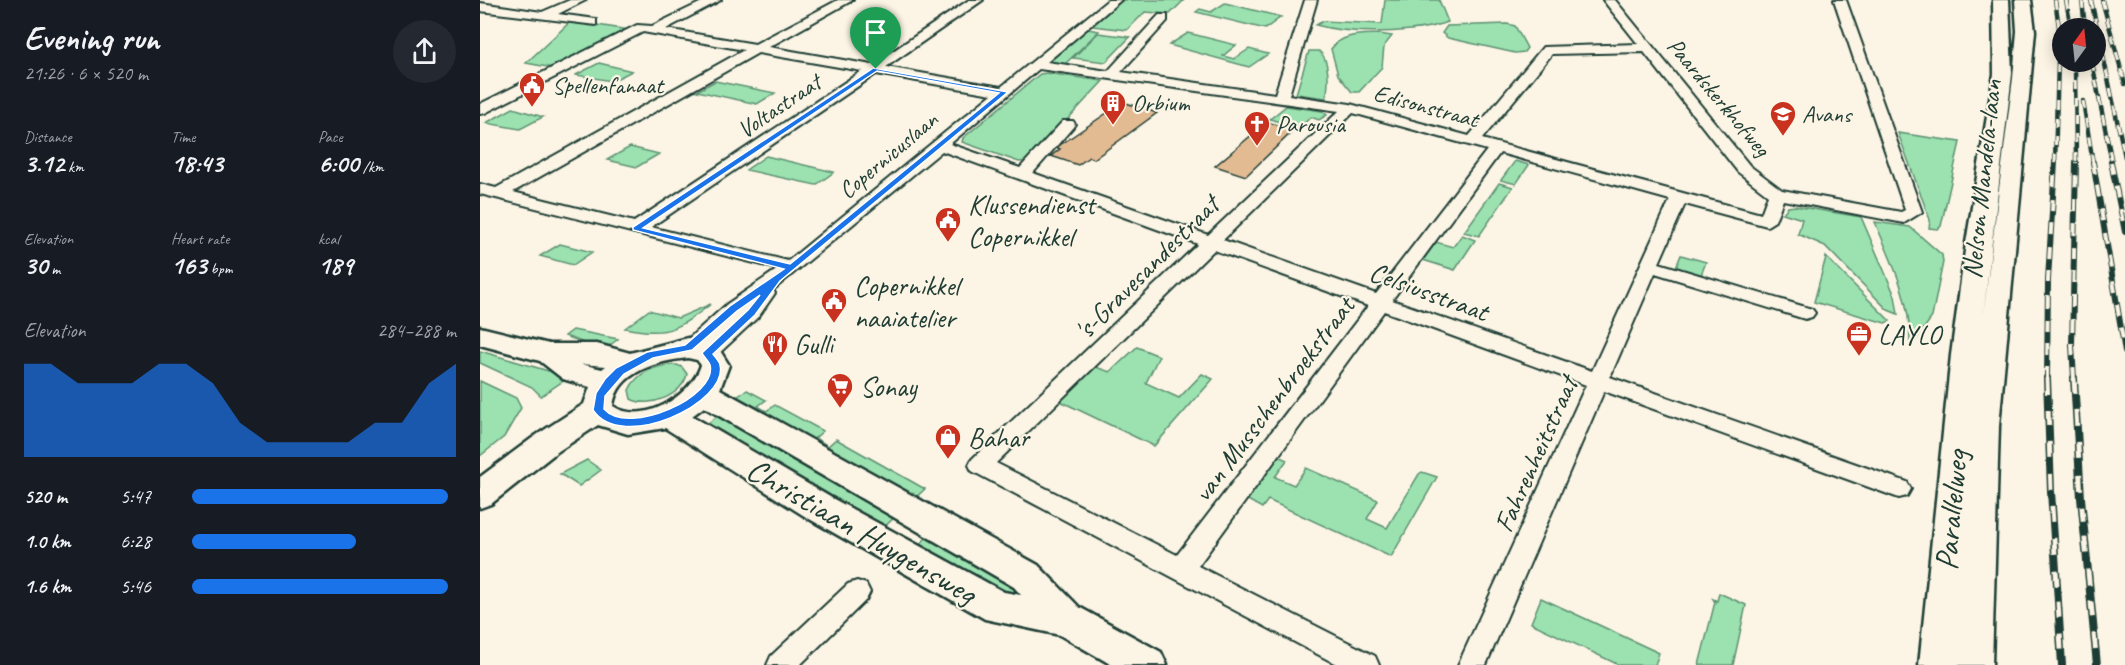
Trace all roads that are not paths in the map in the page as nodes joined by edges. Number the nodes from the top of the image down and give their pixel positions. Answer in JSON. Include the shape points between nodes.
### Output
{"nodes":[{"id":1,"x":580,"y":0,"type":"edge"},
{"id":2,"x":715,"y":0,"type":"edge"},
{"id":3,"x":847,"y":0,"type":"edge"},
{"id":4,"x":977,"y":0,"type":"edge"},
{"id":5,"x":1115,"y":0,"type":"edge"},
{"id":6,"x":1311,"y":0,"type":"edge"},
{"id":7,"x":1609,"y":0,"type":"edge"},
{"id":8,"x":1840,"y":0,"type":"edge"},
{"id":9,"x":2001,"y":0,"type":"edge"},
{"id":10,"x":2024,"y":0,"type":"edge"},
{"id":11,"x":480,"y":7,"type":"edge"},
{"id":12,"x":545,"y":15,"type":"junction"},
{"id":13,"x":1163,"y":18,"type":"dead end"},
{"id":14,"x":592,"y":21,"type":"dead end"},
{"id":15,"x":648,"y":29,"type":"junction"},
{"id":16,"x":757,"y":48,"type":"junction"},
{"id":17,"x":1647,"y":48,"type":"junction"},
{"id":18,"x":1037,"y":65,"type":"junction"},
{"id":19,"x":876,"y":69,"type":"junction"},
{"id":20,"x":1111,"y":75,"type":"junction"},
{"id":21,"x":1004,"y":92,"type":"junction"},
{"id":22,"x":1281,"y":98,"type":"junction"},
{"id":23,"x":1350,"y":108,"type":"junction"},
{"id":24,"x":480,"y":110,"type":"edge"},
{"id":25,"x":1068,"y":124,"type":"dead end"},
{"id":26,"x":1472,"y":142,"type":"junction"},
{"id":27,"x":940,"y":146,"type":"junction"},
{"id":28,"x":1496,"y":148,"type":"junction"},
{"id":29,"x":1022,"y":175,"type":"junction"},
{"id":30,"x":480,"y":189,"type":"edge"},
{"id":31,"x":498,"y":194,"type":"junction"},
{"id":32,"x":1777,"y":194,"type":"junction"},
{"id":33,"x":1679,"y":198,"type":"junction"},
{"id":34,"x":636,"y":229,"type":"junction"},
{"id":35,"x":1210,"y":243,"type":"junction"},
{"id":36,"x":1651,"y":266,"type":"junction"},
{"id":37,"x":784,"y":273,"type":"junction"},
{"id":38,"x":1380,"y":303,"type":"junction"},
{"id":39,"x":1805,"y":313,"type":"dead end"},
{"id":40,"x":480,"y":336,"type":"edge"},
{"id":41,"x":698,"y":351,"type":"junction"},
{"id":42,"x":549,"y":354,"type":"junction"},
{"id":43,"x":1978,"y":359,"type":"junction"},
{"id":44,"x":631,"y":363,"type":"junction"},
{"id":45,"x":608,"y":381,"type":"junction"},
{"id":46,"x":1598,"y":382,"type":"junction"},
{"id":47,"x":703,"y":393,"type":"junction"},
{"id":48,"x":605,"y":415,"type":"junction"},
{"id":49,"x":669,"y":415,"type":"junction"},
{"id":50,"x":489,"y":489,"type":"edge"},
{"id":51,"x":1899,"y":489,"type":"dead end"},
{"id":52,"x":1181,"y":569,"type":"junction"},
{"id":53,"x":857,"y":592,"type":"dead end"},
{"id":54,"x":1066,"y":619,"type":"junction"},
{"id":55,"x":781,"y":665,"type":"edge"},
{"id":56,"x":1148,"y":665,"type":"edge"},
{"id":57,"x":1365,"y":665,"type":"edge"},
{"id":58,"x":1472,"y":665,"type":"edge"},
{"id":59,"x":1938,"y":665,"type":"edge"},
{"id":60,"x":1973,"y":665,"type":"edge"}],
"edges":[{"from":1,"to":12,"type":"street"},
{"from":2,"to":15,"type":"street"},
{"from":3,"to":16,"type":"street"},
{"from":4,"to":19,"type":"street","name":"Voltastraat"},
{"from":5,"to":18,"type":"street","name":"Copernicuslaan"},
{"from":6,"to":22,"type":"street"},
{"from":7,"to":17,"type":"street","name":"Paardskerkhofweg"},
{"from":8,"to":32,"type":"street","name":"Paardskerkhofweg","via":[[1914,212],[1904,218]]},
{"from":9,"to":43,"type":"main road","name":"Nelson Mandela-laan","via":[[2003,75],[1978,243]]},
{"from":10,"to":43,"type":"main road","name":"Nelson Mandela-laan","via":[[2022,78]]},
{"from":11,"to":12,"type":"street"},
{"from":12,"to":14,"type":"street"},
{"from":13,"to":20,"type":"street"},
{"from":15,"to":16,"type":"street"},
{"from":15,"to":24,"type":"street"},
{"from":16,"to":19,"type":"street"},
{"from":16,"to":31,"type":"street"},
{"from":17,"to":26,"type":"street","via":[[1548,50]]},
{"from":17,"to":32,"type":"street","name":"Paardskerkhofweg","via":[[1744,169]]},
{"from":18,"to":20,"type":"street","name":"Edisonstraat"},
{"from":18,"to":21,"type":"street","name":"Copernicuslaan"},
{"from":19,"to":21,"type":"street"},
{"from":19,"to":34,"type":"street","name":"Voltastraat"},
{"from":20,"to":22,"type":"street","name":"Edisonstraat"},
{"from":21,"to":27,"type":"street","name":"Copernicuslaan"},
{"from":22,"to":23,"type":"street","name":"Edisonstraat"},
{"from":23,"to":26,"type":"street","name":"Edisonstraat"},
{"from":23,"to":35,"type":"street","name":"'s-Gravesandestraat"},
{"from":25,"to":29,"type":"street"},
{"from":26,"to":28,"type":"street","name":"Edisonstraat"},
{"from":27,"to":29,"type":"street","name":"Celsiusstraat"},
{"from":27,"to":37,"type":"street","name":"Copernicuslaan"},
{"from":28,"to":33,"type":"street","name":"Edisonstraat"},
{"from":28,"to":38,"type":"street","name":"van Musschenbroekstraat"},
{"from":29,"to":35,"type":"street","name":"Celsiusstraat"},
{"from":30,"to":31,"type":"street"},
{"from":31,"to":34,"type":"street"},
{"from":32,"to":33,"type":"street","name":"Edisonstraat","via":[[1767,221]]},
{"from":33,"to":36,"type":"street","name":"Fahrenheitstraat"},
{"from":34,"to":37,"type":"street"},
{"from":35,"to":38,"type":"street","name":"Celsiusstraat"},
{"from":35,"to":52,"type":"street","name":"'s-Gravesandestraat","via":[[980,465]]},
{"from":36,"to":39,"type":"street"},
{"from":36,"to":46,"type":"street","name":"Fahrenheitstraat"},
{"from":37,"to":41,"type":"street","name":"Copernicuslaan","via":[[752,312]]},
{"from":38,"to":46,"type":"street","name":"Celsiusstraat"},
{"from":38,"to":52,"type":"street","name":"van Musschenbroekstraat"},
{"from":40,"to":42,"type":"main road"},
{"from":41,"to":44,"type":"main road","via":[[667,350]]},
{"from":41,"to":47,"type":"main road","via":[[715,365],[715,374]]},
{"from":42,"to":44,"type":"main road","via":[[597,354]]},
{"from":42,"to":45,"type":"main road","via":[[573,372]]},
{"from":43,"to":59,"type":"main road","name":"Parallelweg"},
{"from":43,"to":60,"type":"main road","name":"Parallelweg","via":[[1984,438]]},
{"from":44,"to":45,"type":"main road"},
{"from":45,"to":48,"type":"main road","via":[[600,396]]},
{"from":46,"to":51,"type":"street","name":"Celsiusstraat"},
{"from":46,"to":58,"type":"street","name":"Fahrenheitstraat"},
{"from":47,"to":49,"type":"main road"},
{"from":47,"to":54,"type":"main road","name":"Christiaan Huygensweg","via":[[1026,576]]},
{"from":48,"to":49,"type":"main road","via":[[634,423]]},
{"from":48,"to":50,"type":"main road","via":[[558,455]]},
{"from":49,"to":54,"type":"main road","name":"Christiaan Huygensweg","via":[[818,507],[998,607]]},
{"from":52,"to":57,"type":"street"},
{"from":53,"to":55,"type":"street"},
{"from":54,"to":56,"type":"main road","name":"Christiaan Huygensweg"}]}
